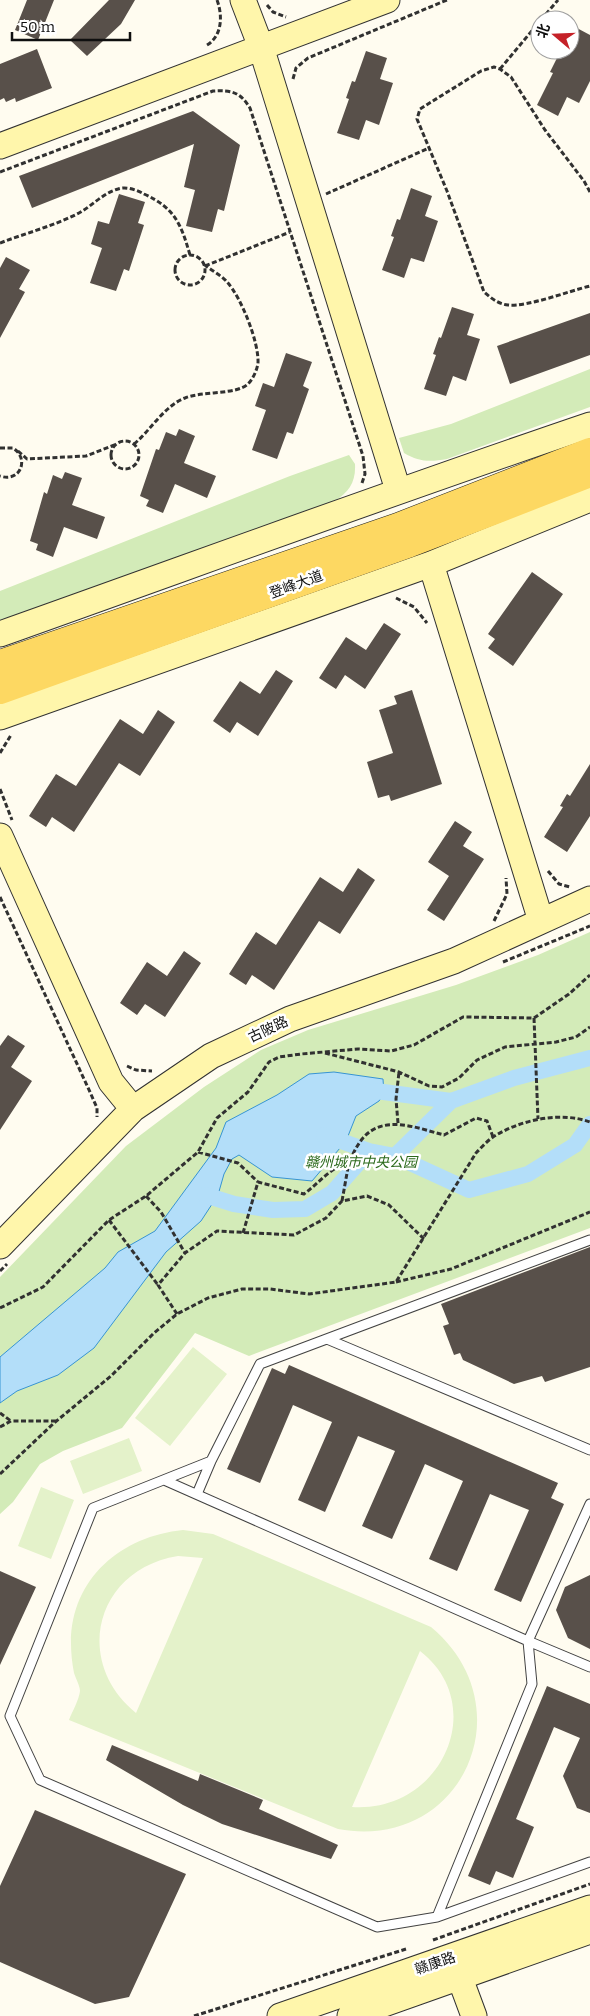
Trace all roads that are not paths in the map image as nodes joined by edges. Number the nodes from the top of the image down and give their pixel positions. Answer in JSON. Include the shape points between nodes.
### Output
{"nodes":[{"id":1,"x":243,"y":0,"type":"edge"},
{"id":2,"x":387,"y":0,"type":"edge"},
{"id":3,"x":262,"y":47,"type":"junction"},
{"id":4,"x":0,"y":146,"type":"edge"},
{"id":5,"x":590,"y":425,"type":"edge"},
{"id":6,"x":590,"y":452,"type":"edge"},
{"id":7,"x":590,"y":473,"type":"edge"},
{"id":8,"x":398,"y":490,"type":"junction"},
{"id":9,"x":590,"y":499,"type":"edge"},
{"id":10,"x":431,"y":564,"type":"junction"},
{"id":11,"x":0,"y":634,"type":"edge"},
{"id":12,"x":0,"y":664,"type":"edge"},
{"id":13,"x":0,"y":690,"type":"edge"},
{"id":14,"x":0,"y":717,"type":"edge"},
{"id":15,"x":7,"y":831,"type":"edge"},
{"id":16,"x":584,"y":893,"type":"edge"},
{"id":17,"x":541,"y":921,"type":"junction"},
{"id":18,"x":133,"y":1109,"type":"junction"},
{"id":19,"x":590,"y":1240,"type":"edge"},
{"id":20,"x":6,"y":1252,"type":"edge"},
{"id":21,"x":327,"y":1339,"type":"junction"},
{"id":22,"x":590,"y":1450,"type":"edge"},
{"id":23,"x":211,"y":1461,"type":"junction"},
{"id":24,"x":164,"y":1480,"type":"junction"},
{"id":25,"x":197,"y":1494,"type":"junction"},
{"id":26,"x":590,"y":1504,"type":"edge"},
{"id":27,"x":528,"y":1641,"type":"junction"},
{"id":28,"x":590,"y":1667,"type":"edge"},
{"id":29,"x":590,"y":1862,"type":"edge"},
{"id":30,"x":590,"y":1908,"type":"edge"},
{"id":31,"x":437,"y":1916,"type":"junction"},
{"id":32,"x":590,"y":1931,"type":"edge"},
{"id":33,"x":456,"y":1967,"type":"junction"},
{"id":34,"x":280,"y":2016,"type":"edge"},
{"id":35,"x":350,"y":2016,"type":"edge"},
{"id":36,"x":474,"y":2016,"type":"edge"}],
"edges":[{"from":1,"to":3,"type":"street"},
{"from":2,"to":3,"type":"street"},
{"from":3,"to":4,"type":"street"},
{"from":3,"to":8,"type":"street"},
{"from":5,"to":8,"type":"street"},
{"from":6,"to":12,"type":"main road","name":"登峰大道","via":[[398,527]]},
{"from":7,"to":13,"type":"main road","name":"登峰大道","via":[[410,543]]},
{"from":8,"to":11,"type":"street"},
{"from":9,"to":10,"type":"street"},
{"from":10,"to":14,"type":"street"},
{"from":10,"to":17,"type":"street"},
{"from":15,"to":18,"type":"street","via":[[111,1082]]},
{"from":16,"to":17,"type":"street","name":"古陂路"},
{"from":17,"to":18,"type":"street","name":"古陂路","via":[[454,961],[290,1019],[211,1056]]},
{"from":18,"to":20,"type":"street","name":"古陂路"},
{"from":19,"to":21,"type":"lane"},
{"from":21,"to":22,"type":"lane"},
{"from":21,"to":23,"type":"lane","via":[[260,1364]]},
{"from":23,"to":24,"type":"lane"},
{"from":23,"to":25,"type":"lane"},
{"from":24,"to":25,"type":"lane"},
{"from":24,"to":31,"type":"lane","via":[[93,1508],[10,1716],[40,1780],[376,1927]]},
{"from":25,"to":27,"type":"lane"},
{"from":26,"to":27,"type":"lane"},
{"from":27,"to":28,"type":"lane"},
{"from":27,"to":31,"type":"lane","via":[[532,1684]]},
{"from":29,"to":31,"type":"lane"},
{"from":30,"to":33,"type":"street","name":"赣康路"},
{"from":32,"to":33,"type":"street","name":"赣康路"},
{"from":33,"to":34,"type":"street","name":"赣康路"},
{"from":33,"to":35,"type":"street","name":"赣康路"},
{"from":33,"to":36,"type":"street"}]}
